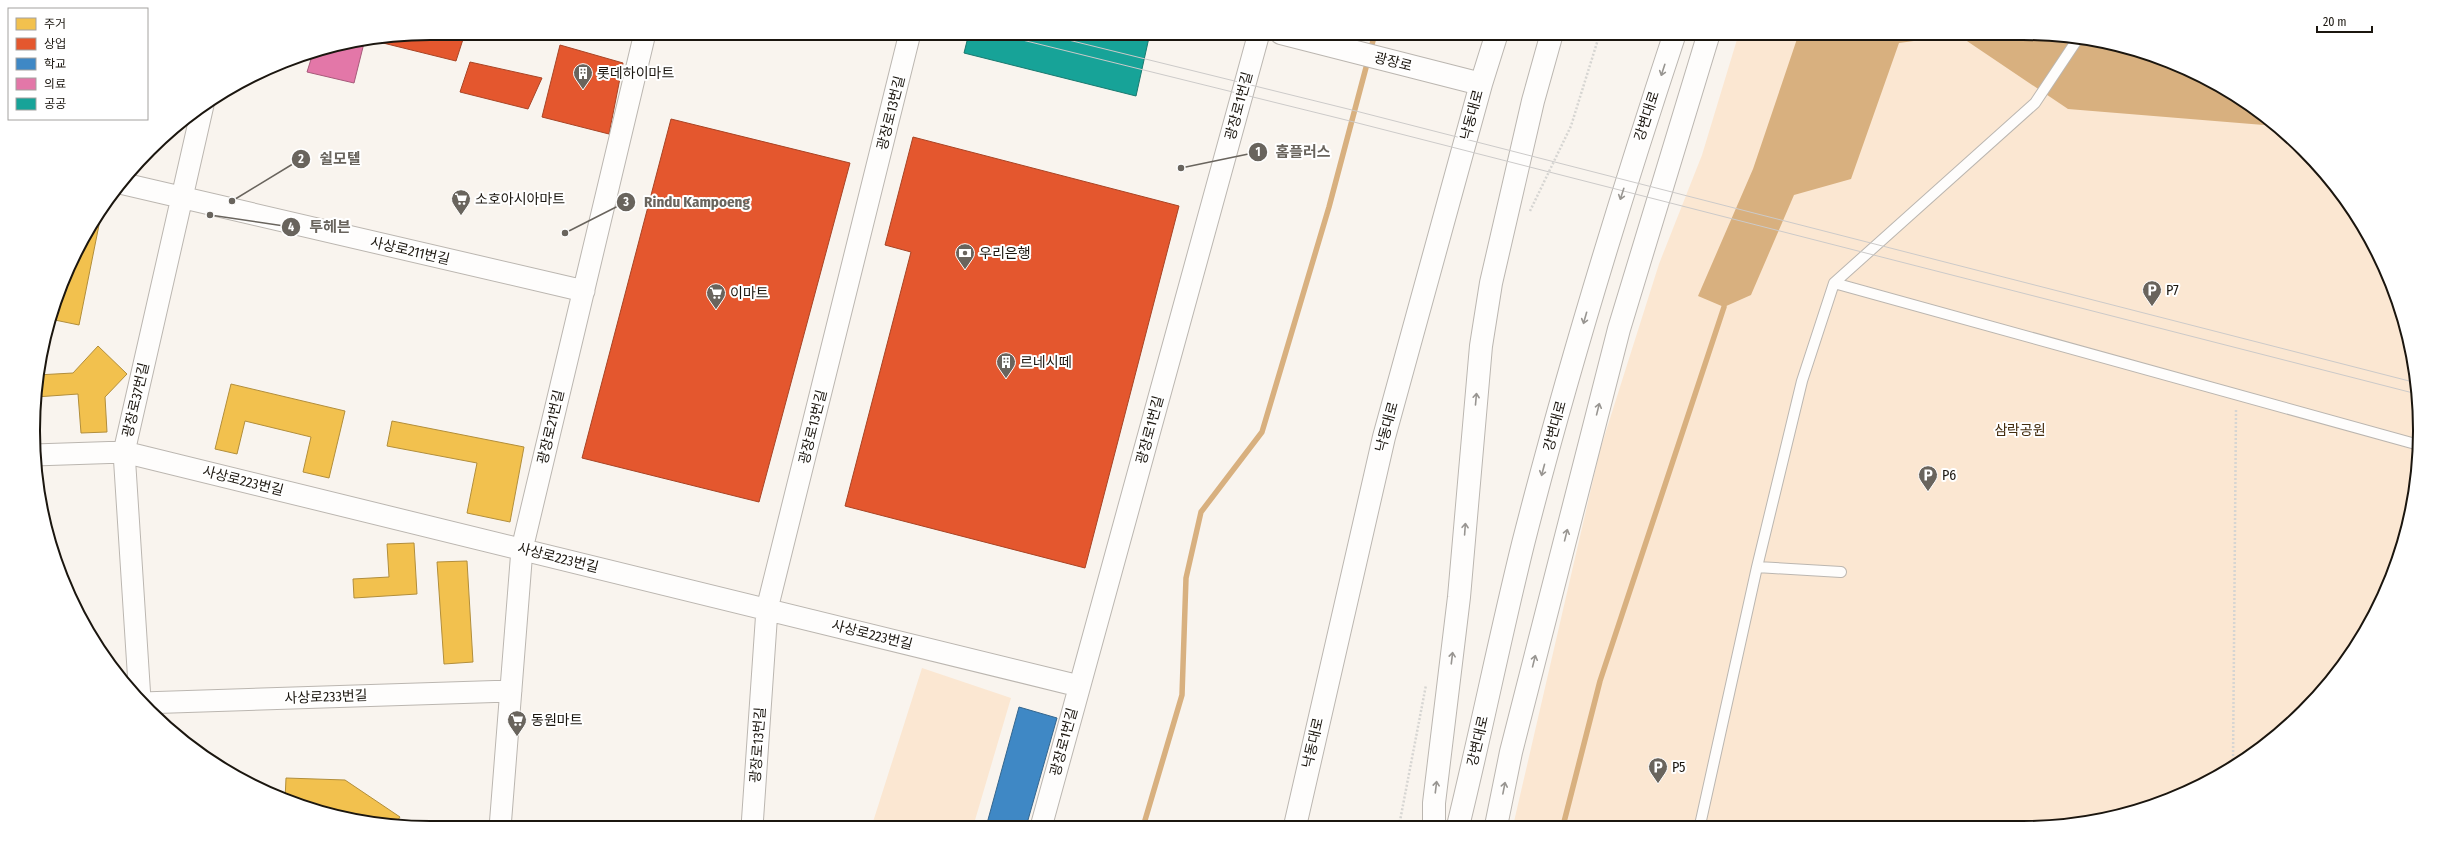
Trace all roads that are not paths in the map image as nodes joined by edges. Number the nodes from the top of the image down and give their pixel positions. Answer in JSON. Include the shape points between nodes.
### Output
{"nodes":[{"id":1,"x":643,"y":40,"type":"edge"},
{"id":2,"x":908,"y":40,"type":"edge"},
{"id":3,"x":1257,"y":40,"type":"edge"},
{"id":4,"x":1308,"y":40,"type":"edge"},
{"id":5,"x":1495,"y":40,"type":"edge"},
{"id":6,"x":1550,"y":40,"type":"edge"},
{"id":7,"x":1673,"y":40,"type":"edge"},
{"id":8,"x":1707,"y":40,"type":"edge"},
{"id":9,"x":2076,"y":44,"type":"edge"},
{"id":10,"x":1481,"y":84,"type":"junction"},
{"id":11,"x":201,"y":116,"type":"edge"},
{"id":12,"x":128,"y":185,"type":"edge"},
{"id":13,"x":182,"y":197,"type":"junction"},
{"id":14,"x":1834,"y":283,"type":"junction"},
{"id":15,"x":584,"y":291,"type":"junction"},
{"id":16,"x":2412,"y":443,"type":"edge"},
{"id":17,"x":124,"y":452,"type":"junction"},
{"id":18,"x":41,"y":455,"type":"edge"},
{"id":19,"x":522,"y":549,"type":"junction"},
{"id":20,"x":1757,"y":567,"type":"junction"},
{"id":21,"x":1841,"y":572,"type":"dead end"},
{"id":22,"x":767,"y":609,"type":"junction"},
{"id":23,"x":1079,"y":686,"type":"junction"},
{"id":24,"x":139,"y":691,"type":"edge"},
{"id":25,"x":511,"y":691,"type":"junction"},
{"id":26,"x":150,"y":703,"type":"edge"},
{"id":27,"x":501,"y":821,"type":"edge"},
{"id":28,"x":752,"y":821,"type":"edge"},
{"id":29,"x":1043,"y":821,"type":"edge"},
{"id":30,"x":1296,"y":821,"type":"edge"},
{"id":31,"x":1434,"y":821,"type":"edge"},
{"id":32,"x":1459,"y":821,"type":"edge"},
{"id":33,"x":1497,"y":821,"type":"edge"},
{"id":34,"x":1701,"y":821,"type":"edge"}],
"edges":[{"from":1,"to":15,"type":"street","name":"광장로21번길"},
{"from":2,"to":22,"type":"street","name":"광장로13번길"},
{"from":3,"to":23,"type":"street","name":"광장로1번길"},
{"from":4,"to":10,"type":"main road","name":"광장로"},
{"from":5,"to":10,"type":"main road","name":"낙동대로"},
{"from":31,"to":6,"type":"main road","one_way":true,"via":[[1459,597],[1481,346],[1491,283],[1533,101]]},
{"from":7,"to":32,"type":"main road","name":"강변대로","one_way":true,"via":[[1616,213],[1562,399],[1523,545]]},
{"from":33,"to":8,"type":"main road","one_way":true,"via":[[1511,752],[1619,329]]},
{"from":9,"to":14,"type":"lane","via":[[2035,103]]},
{"from":10,"to":30,"type":"main road","name":"낙동대로","via":[[1384,437]]},
{"from":11,"to":13,"type":"street","name":"광장로37번길"},
{"from":12,"to":13,"type":"street","name":"사상로211번길"},
{"from":13,"to":15,"type":"street","name":"사상로211번길"},
{"from":13,"to":17,"type":"street","name":"광장로37번길"},
{"from":14,"to":16,"type":"lane"},
{"from":14,"to":20,"type":"lane","via":[[1802,381]]},
{"from":15,"to":19,"type":"street","name":"광장로21번길"},
{"from":17,"to":18,"type":"street","name":"사상로223번길"},
{"from":17,"to":19,"type":"street","name":"사상로223번길"},
{"from":17,"to":24,"type":"street","name":"광장로37번길"},
{"from":19,"to":22,"type":"street","name":"사상로223번길"},
{"from":19,"to":25,"type":"street","name":"광장로21번길"},
{"from":20,"to":21,"type":"lane"},
{"from":20,"to":34,"type":"lane"},
{"from":22,"to":23,"type":"street","name":"사상로223번길"},
{"from":22,"to":28,"type":"street","name":"광장로13번길"},
{"from":23,"to":29,"type":"street","name":"광장로1번길"},
{"from":25,"to":26,"type":"street","name":"사상로233번길"},
{"from":25,"to":27,"type":"street","name":"광장로21번길"}]}
